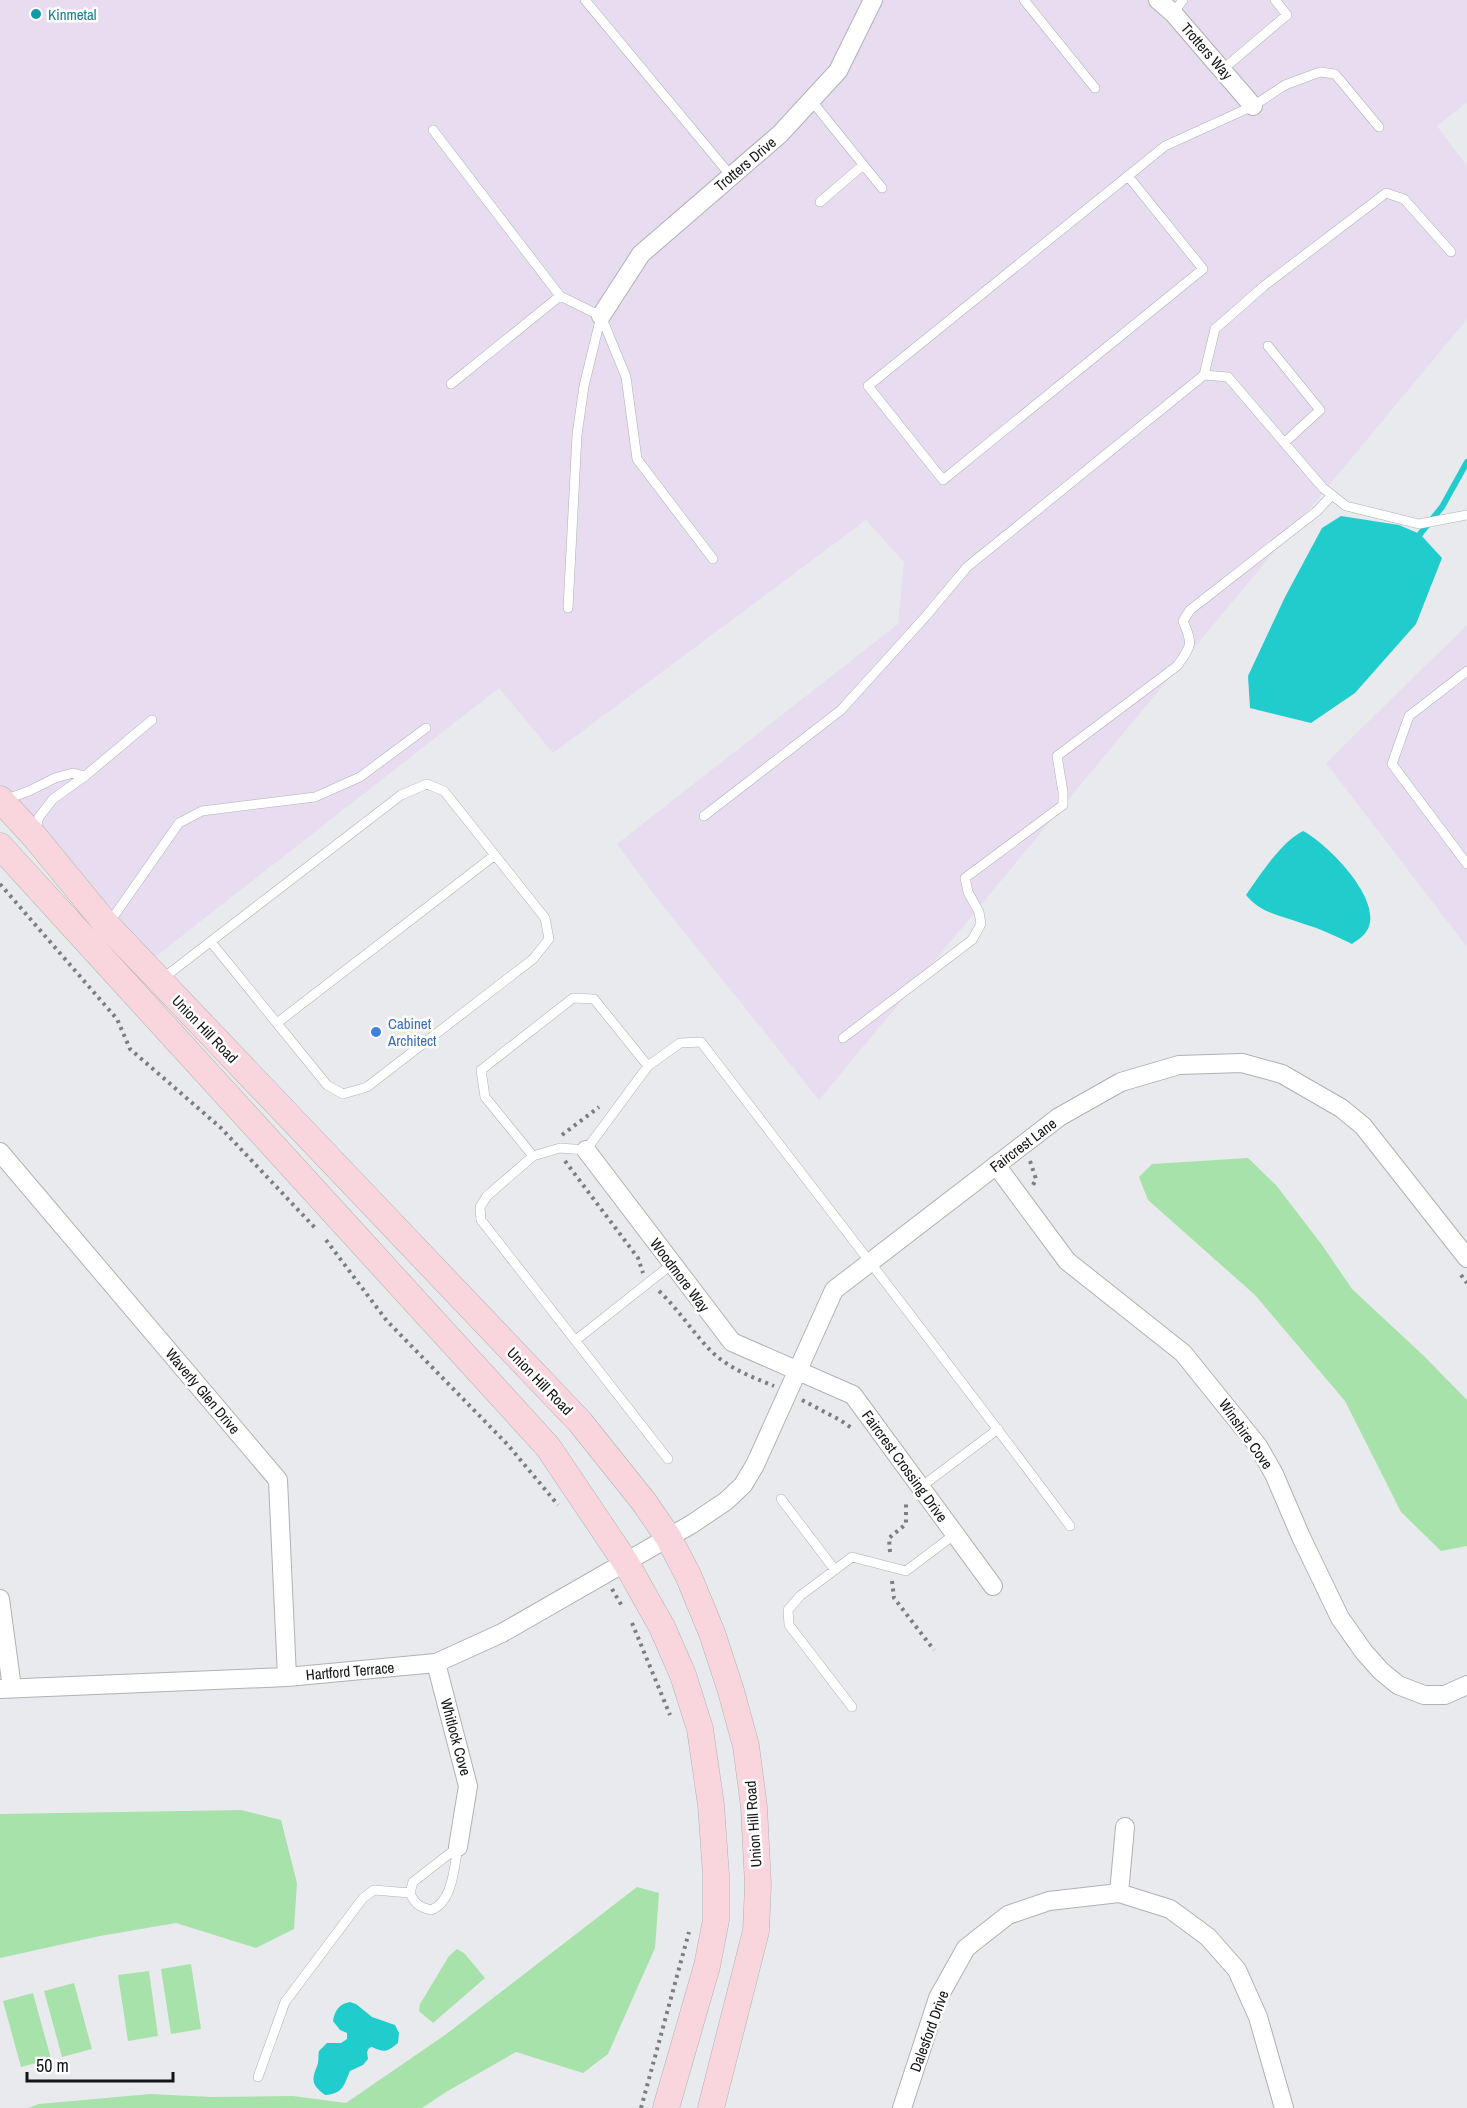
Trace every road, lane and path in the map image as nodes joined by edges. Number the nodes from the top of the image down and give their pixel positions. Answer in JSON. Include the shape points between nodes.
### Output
{"nodes":[{"id":1,"x":585,"y":0,"type":"edge"},
{"id":2,"x":873,"y":0,"type":"edge"},
{"id":3,"x":1024,"y":0,"type":"edge"},
{"id":4,"x":1158,"y":0,"type":"edge"},
{"id":5,"x":1275,"y":0,"type":"edge"},
{"id":6,"x":1178,"y":6,"type":"edge"},
{"id":7,"x":1222,"y":69,"type":"junction"},
{"id":8,"x":1095,"y":88,"type":"dead end"},
{"id":9,"x":811,"y":100,"type":"junction"},
{"id":10,"x":1253,"y":106,"type":"junction"},
{"id":11,"x":1379,"y":127,"type":"dead end"},
{"id":12,"x":433,"y":130,"type":"dead end"},
{"id":13,"x":863,"y":165,"type":"junction"},
{"id":14,"x":731,"y":176,"type":"junction"},
{"id":15,"x":1128,"y":176,"type":"junction"},
{"id":16,"x":882,"y":188,"type":"dead end"},
{"id":17,"x":820,"y":202,"type":"dead end"},
{"id":18,"x":1451,"y":252,"type":"dead end"},
{"id":19,"x":560,"y":296,"type":"junction"},
{"id":20,"x":601,"y":316,"type":"junction"},
{"id":21,"x":1268,"y":346,"type":"dead end"},
{"id":22,"x":1204,"y":375,"type":"junction"},
{"id":23,"x":451,"y":384,"type":"dead end"},
{"id":24,"x":1284,"y":443,"type":"junction"},
{"id":25,"x":1332,"y":495,"type":"junction"},
{"id":26,"x":1467,"y":515,"type":"edge"},
{"id":27,"x":713,"y":559,"type":"dead end"},
{"id":28,"x":568,"y":608,"type":"dead end"},
{"id":29,"x":1467,"y":671,"type":"edge"},
{"id":30,"x":152,"y":720,"type":"dead end"},
{"id":31,"x":426,"y":728,"type":"dead end"},
{"id":32,"x":85,"y":776,"type":"junction"},
{"id":33,"x":1,"y":800,"type":"edge"},
{"id":34,"x":704,"y":816,"type":"dead end"},
{"id":35,"x":34,"y":836,"type":"junction"},
{"id":36,"x":0,"y":846,"type":"edge"},
{"id":37,"x":495,"y":855,"type":"junction"},
{"id":38,"x":1467,"y":864,"type":"edge"},
{"id":39,"x":0,"y":884,"type":"edge"},
{"id":40,"x":107,"y":926,"type":"junction"},
{"id":41,"x":211,"y":942,"type":"junction"},
{"id":42,"x":149,"y":989,"type":"junction"},
{"id":43,"x":277,"y":1023,"type":"junction"},
{"id":44,"x":843,"y":1038,"type":"dead end"},
{"id":45,"x":648,"y":1066,"type":"junction"},
{"id":46,"x":586,"y":1149,"type":"junction"},
{"id":47,"x":0,"y":1152,"type":"edge"},
{"id":48,"x":532,"y":1156,"type":"junction"},
{"id":49,"x":996,"y":1166,"type":"junction"},
{"id":50,"x":1461,"y":1262,"type":"edge"},
{"id":51,"x":869,"y":1263,"type":"junction"},
{"id":52,"x":672,"y":1264,"type":"junction"},
{"id":53,"x":1467,"y":1283,"type":"edge"},
{"id":54,"x":576,"y":1340,"type":"junction"},
{"id":55,"x":797,"y":1372,"type":"junction"},
{"id":56,"x":998,"y":1429,"type":"junction"},
{"id":57,"x":668,"y":1459,"type":"dead end"},
{"id":58,"x":921,"y":1487,"type":"junction"},
{"id":59,"x":781,"y":1499,"type":"dead end"},
{"id":60,"x":560,"y":1507,"type":"dead end"},
{"id":61,"x":1070,"y":1526,"type":"dead end"},
{"id":62,"x":955,"y":1534,"type":"junction"},
{"id":63,"x":668,"y":1537,"type":"junction"},
{"id":64,"x":626,"y":1563,"type":"junction"},
{"id":65,"x":835,"y":1570,"type":"junction"},
{"id":66,"x":604,"y":1575,"type":"junction"},
{"id":67,"x":993,"y":1586,"type":"dead end"},
{"id":68,"x":0,"y":1599,"type":"edge"},
{"id":69,"x":626,"y":1612,"type":"dead end"},
{"id":70,"x":632,"y":1622,"type":"dead end"},
{"id":71,"x":436,"y":1663,"type":"junction"},
{"id":72,"x":287,"y":1677,"type":"junction"},
{"id":73,"x":1467,"y":1685,"type":"edge"},
{"id":74,"x":6,"y":1689,"type":"edge"},
{"id":75,"x":852,"y":1707,"type":"dead end"},
{"id":76,"x":672,"y":1720,"type":"dead end"},
{"id":77,"x":1125,"y":1827,"type":"dead end"},
{"id":78,"x":458,"y":1847,"type":"junction"},
{"id":79,"x":410,"y":1893,"type":"junction"},
{"id":80,"x":1119,"y":1893,"type":"junction"},
{"id":81,"x":691,"y":1924,"type":"dead end"},
{"id":82,"x":258,"y":2077,"type":"dead end"},
{"id":83,"x":641,"y":2108,"type":"edge"},
{"id":84,"x":666,"y":2108,"type":"edge"},
{"id":85,"x":711,"y":2108,"type":"edge"},
{"id":86,"x":902,"y":2108,"type":"edge"},
{"id":87,"x":1284,"y":2108,"type":"edge"}],
"edges":[{"from":1,"to":14,"type":"lane"},
{"from":2,"to":9,"type":"street","name":"Trotters Drive","via":[[838,71]]},
{"from":3,"to":8,"type":"lane"},
{"from":4,"to":6,"type":"street","name":"Trotters Way"},
{"from":5,"to":7,"type":"lane","via":[[1287,15]]},
{"from":6,"to":7,"type":"street","name":"Trotters Way"},
{"from":7,"to":10,"type":"street","name":"Trotters Way"},
{"from":9,"to":13,"type":"lane"},
{"from":9,"to":14,"type":"street","name":"Trotters Drive","via":[[780,134]]},
{"from":10,"to":11,"type":"lane","via":[[1285,85],[1327,72],[1341,80]]},
{"from":10,"to":15,"type":"lane","via":[[1165,146]]},
{"from":12,"to":19,"type":"lane"},
{"from":13,"to":16,"type":"lane"},
{"from":13,"to":17,"type":"lane"},
{"from":14,"to":20,"type":"street","name":"Trotters Drive","via":[[641,254]]},
{"from":15,"to":15,"type":"lane","via":[[868,386],[943,480],[1203,269]]},
{"from":18,"to":22,"type":"lane","via":[[1404,198],[1386,193],[1264,286],[1215,329]]},
{"from":19,"to":20,"type":"lane"},
{"from":19,"to":23,"type":"lane"},
{"from":20,"to":27,"type":"lane","via":[[626,377],[637,459]]},
{"from":20,"to":28,"type":"lane","via":[[577,435]]},
{"from":21,"to":24,"type":"lane","via":[[1320,410]]},
{"from":22,"to":24,"type":"lane","via":[[1228,377]]},
{"from":22,"to":34,"type":"lane","via":[[967,567],[841,710]]},
{"from":24,"to":25,"type":"lane"},
{"from":25,"to":26,"type":"lane","via":[[1346,506],[1419,524]]},
{"from":25,"to":44,"type":"lane","via":[[1190,610],[1184,621],[1191,639],[1177,666],[1057,756],[1063,805],[965,878],[981,924],[972,940]]},
{"from":29,"to":38,"type":"lane","via":[[1408,716],[1392,764]]},
{"from":30,"to":32,"type":"lane"},
{"from":31,"to":40,"type":"lane","via":[[360,777],[315,797],[202,811],[179,823]]},
{"from":32,"to":33,"type":"lane","via":[[73,773],[55,778]]},
{"from":32,"to":35,"type":"lane","via":[[53,799],[39,817]]},
{"from":33,"to":35,"type":"street","name":"Union Hill Road"},
{"from":35,"to":40,"type":"street","name":"Union Hill Road"},
{"from":36,"to":42,"type":"street","name":"Union Hill Road"},
{"from":37,"to":41,"type":"lane","via":[[444,791],[427,784],[401,795]]},
{"from":37,"to":43,"type":"lane"},
{"from":37,"to":43,"type":"lane","via":[[545,918],[549,939],[533,959],[506,980],[367,1087],[343,1094],[327,1084]]},
{"from":39,"to":60,"type":"path","via":[[117,1019],[130,1049],[221,1128],[328,1241],[387,1321],[508,1445]]},
{"from":40,"to":42,"type":"street","name":"Union Hill Road"},
{"from":41,"to":42,"type":"lane"},
{"from":41,"to":43,"type":"lane"},
{"from":42,"to":63,"type":"street","name":"Union Hill Road","via":[[579,1422]]},
{"from":42,"to":64,"type":"street","name":"Union Hill Road","via":[[542,1439]]},
{"from":45,"to":46,"type":"lane"},
{"from":45,"to":48,"type":"lane","via":[[594,999],[573,998],[480,1070],[485,1097]]},
{"from":45,"to":51,"type":"lane","via":[[680,1043],[701,1042]]},
{"from":46,"to":48,"type":"lane","via":[[560,1148]]},
{"from":46,"to":52,"type":"street","name":"Woodmore Way"},
{"from":47,"to":72,"type":"street","name":"Waverly Glen Drive","via":[[278,1480]]},
{"from":48,"to":54,"type":"lane","via":[[487,1196],[480,1207],[481,1220]]},
{"from":49,"to":50,"type":"street","name":"Faircrest Lane","via":[[1059,1117],[1121,1082],[1179,1065],[1242,1063],[1291,1078],[1363,1126]]},
{"from":49,"to":51,"type":"street","name":"Faircrest Lane"},
{"from":49,"to":73,"type":"street","name":"Winshire Cove","via":[[1067,1261],[1183,1353],[1258,1446],[1340,1618],[1381,1671],[1398,1685],[1424,1695],[1445,1695]]},
{"from":50,"to":53,"type":"path"},
{"from":51,"to":55,"type":"street","name":"Faircrest Lane","via":[[834,1290]]},
{"from":51,"to":56,"type":"lane"},
{"from":52,"to":54,"type":"lane"},
{"from":52,"to":55,"type":"street","name":"Woodmore Way","via":[[732,1342]]},
{"from":54,"to":57,"type":"lane"},
{"from":55,"to":58,"type":"street","name":"Faircrest Crossing Drive","via":[[853,1395]]},
{"from":55,"to":63,"type":"street","name":"Faircrest Lane","via":[[743,1485],[726,1501]]},
{"from":56,"to":58,"type":"lane"},
{"from":56,"to":61,"type":"lane"},
{"from":58,"to":62,"type":"street","name":"Faircrest Crossing Drive"},
{"from":59,"to":65,"type":"lane"},
{"from":62,"to":65,"type":"lane","via":[[906,1571],[852,1557]]},
{"from":62,"to":67,"type":"street","name":"Faircrest Crossing Drive"},
{"from":63,"to":64,"type":"street","name":"Hartford Terrace"},
{"from":63,"to":85,"type":"street","name":"Union Hill Road","via":[[700,1604],[731,1691],[746,1746],[754,1807],[756,1931]]},
{"from":64,"to":66,"type":"street","name":"Hartford Terrace"},
{"from":64,"to":84,"type":"street","name":"Union Hill Road","via":[[683,1675],[700,1729],[711,1805],[716,1920],[707,1966]]},
{"from":65,"to":75,"type":"lane","via":[[788,1610],[789,1625]]},
{"from":66,"to":69,"type":"path"},
{"from":66,"to":71,"type":"street","name":"Hartford Terrace","via":[[502,1633]]},
{"from":68,"to":74,"type":"street"},
{"from":70,"to":76,"type":"path"},
{"from":71,"to":72,"type":"street","name":"Hartford Terrace"},
{"from":71,"to":78,"type":"street","name":"Whitlock Cove","via":[[468,1786]]},
{"from":72,"to":74,"type":"street","name":"Hartford Terrace"},
{"from":77,"to":80,"type":"street"},
{"from":78,"to":79,"type":"lane","via":[[413,1882]]},
{"from":78,"to":79,"type":"lane","via":[[443,1902],[431,1910],[421,1908]]},
{"from":79,"to":82,"type":"lane","via":[[374,1890],[363,1898],[285,2002]]},
{"from":80,"to":86,"type":"street","name":"Dalesford Drive","via":[[1049,1901],[1008,1915],[966,1948],[938,1998]]},
{"from":80,"to":87,"type":"street","name":"Dalesford Drive","via":[[1170,1910],[1208,1937],[1237,1970],[1258,2017]]},
{"from":81,"to":83,"type":"path"}]}
